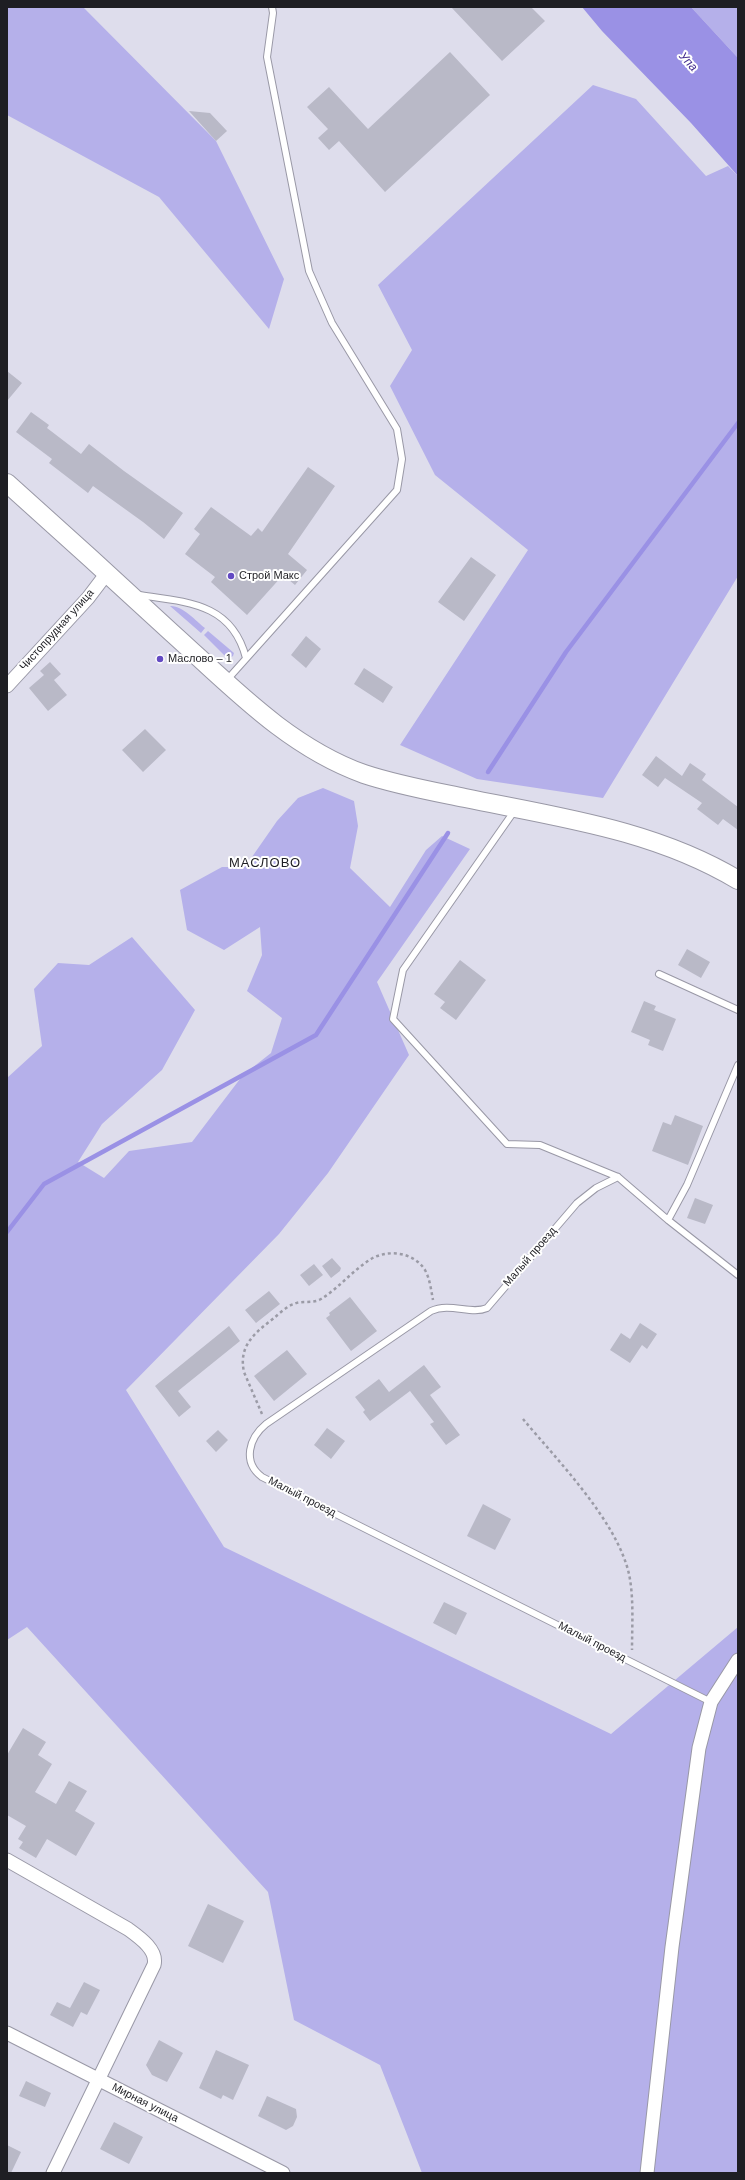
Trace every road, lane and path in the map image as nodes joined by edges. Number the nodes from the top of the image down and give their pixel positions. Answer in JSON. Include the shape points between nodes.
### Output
{"nodes":[{"id":1,"x":272,"y":7,"type":"edge"},
{"id":2,"x":7,"y":484,"type":"edge"},
{"id":3,"x":107,"y":573,"type":"junction"},
{"id":4,"x":129,"y":593,"type":"junction"},
{"id":5,"x":246,"y":658,"type":"junction"},
{"id":6,"x":225,"y":682,"type":"junction"},
{"id":7,"x":7,"y":686,"type":"edge"},
{"id":8,"x":516,"y":808,"type":"junction"},
{"id":9,"x":738,"y":880,"type":"edge"},
{"id":10,"x":659,"y":974,"type":"dead end"},
{"id":11,"x":738,"y":1010,"type":"edge"},
{"id":12,"x":738,"y":1065,"type":"edge"},
{"id":13,"x":618,"y":1177,"type":"junction"},
{"id":14,"x":668,"y":1220,"type":"junction"},
{"id":15,"x":738,"y":1275,"type":"edge"},
{"id":16,"x":435,"y":1309,"type":"junction"},
{"id":17,"x":523,"y":1419,"type":"dead end"},
{"id":18,"x":266,"y":1424,"type":"junction"},
{"id":19,"x":738,"y":1660,"type":"edge"},
{"id":20,"x":632,"y":1662,"type":"junction"},
{"id":21,"x":711,"y":1702,"type":"junction"},
{"id":22,"x":7,"y":1860,"type":"edge"},
{"id":23,"x":7,"y":2033,"type":"edge"},
{"id":24,"x":99,"y":2080,"type":"junction"},
{"id":25,"x":53,"y":2173,"type":"edge"},
{"id":26,"x":283,"y":2173,"type":"edge"},
{"id":27,"x":647,"y":2173,"type":"edge"}],
"edges":[{"from":1,"to":5,"type":"lane","via":[[274,13],[267,57],[309,271],[332,323],[397,429],[402,459],[397,490]]},
{"from":2,"to":3,"type":"main road"},
{"from":3,"to":4,"type":"main road"},
{"from":3,"to":7,"type":"street","name":"Чистопрудная улица","via":[[88,598]]},
{"from":4,"to":5,"type":"lane","via":[[181,601],[209,609],[235,629]]},
{"from":4,"to":6,"type":"main road"},
{"from":5,"to":6,"type":"lane"},
{"from":6,"to":8,"type":"main road","via":[[282,731],[323,755],[364,774],[422,790]]},
{"from":8,"to":9,"type":"main road","via":[[595,824],[648,840],[688,854]]},
{"from":8,"to":13,"type":"lane","via":[[403,970],[393,1019],[507,1144],[540,1145]]},
{"from":10,"to":11,"type":"lane"},
{"from":12,"to":14,"type":"lane","via":[[688,1185]]},
{"from":13,"to":14,"type":"lane"},
{"from":13,"to":16,"type":"lane","name":"Малый проезд","via":[[596,1188],[577,1203],[486,1308]]},
{"from":14,"to":15,"type":"lane"},
{"from":16,"to":18,"type":"lane","name":"Малый проезд"},
{"from":16,"to":18,"type":"path","via":[[424,1268],[404,1254],[394,1253],[371,1259],[318,1301],[291,1305],[248,1340],[243,1353],[244,1372]]},
{"from":17,"to":20,"type":"path","via":[[599,1513],[621,1553],[630,1583]]},
{"from":18,"to":20,"type":"lane","name":"Малый проезд","via":[[254,1436],[250,1451],[251,1464],[262,1477]]},
{"from":19,"to":21,"type":"street"},
{"from":20,"to":21,"type":"lane","name":"Малый проезд"},
{"from":21,"to":27,"type":"street","via":[[699,1748],[688,1826]]},
{"from":22,"to":24,"type":"street","via":[[128,1929],[154,1954],[154,1965]]},
{"from":23,"to":24,"type":"street","name":"Мирная улица"},
{"from":24,"to":25,"type":"street"},
{"from":24,"to":26,"type":"street","name":"Мирная улица"}]}
